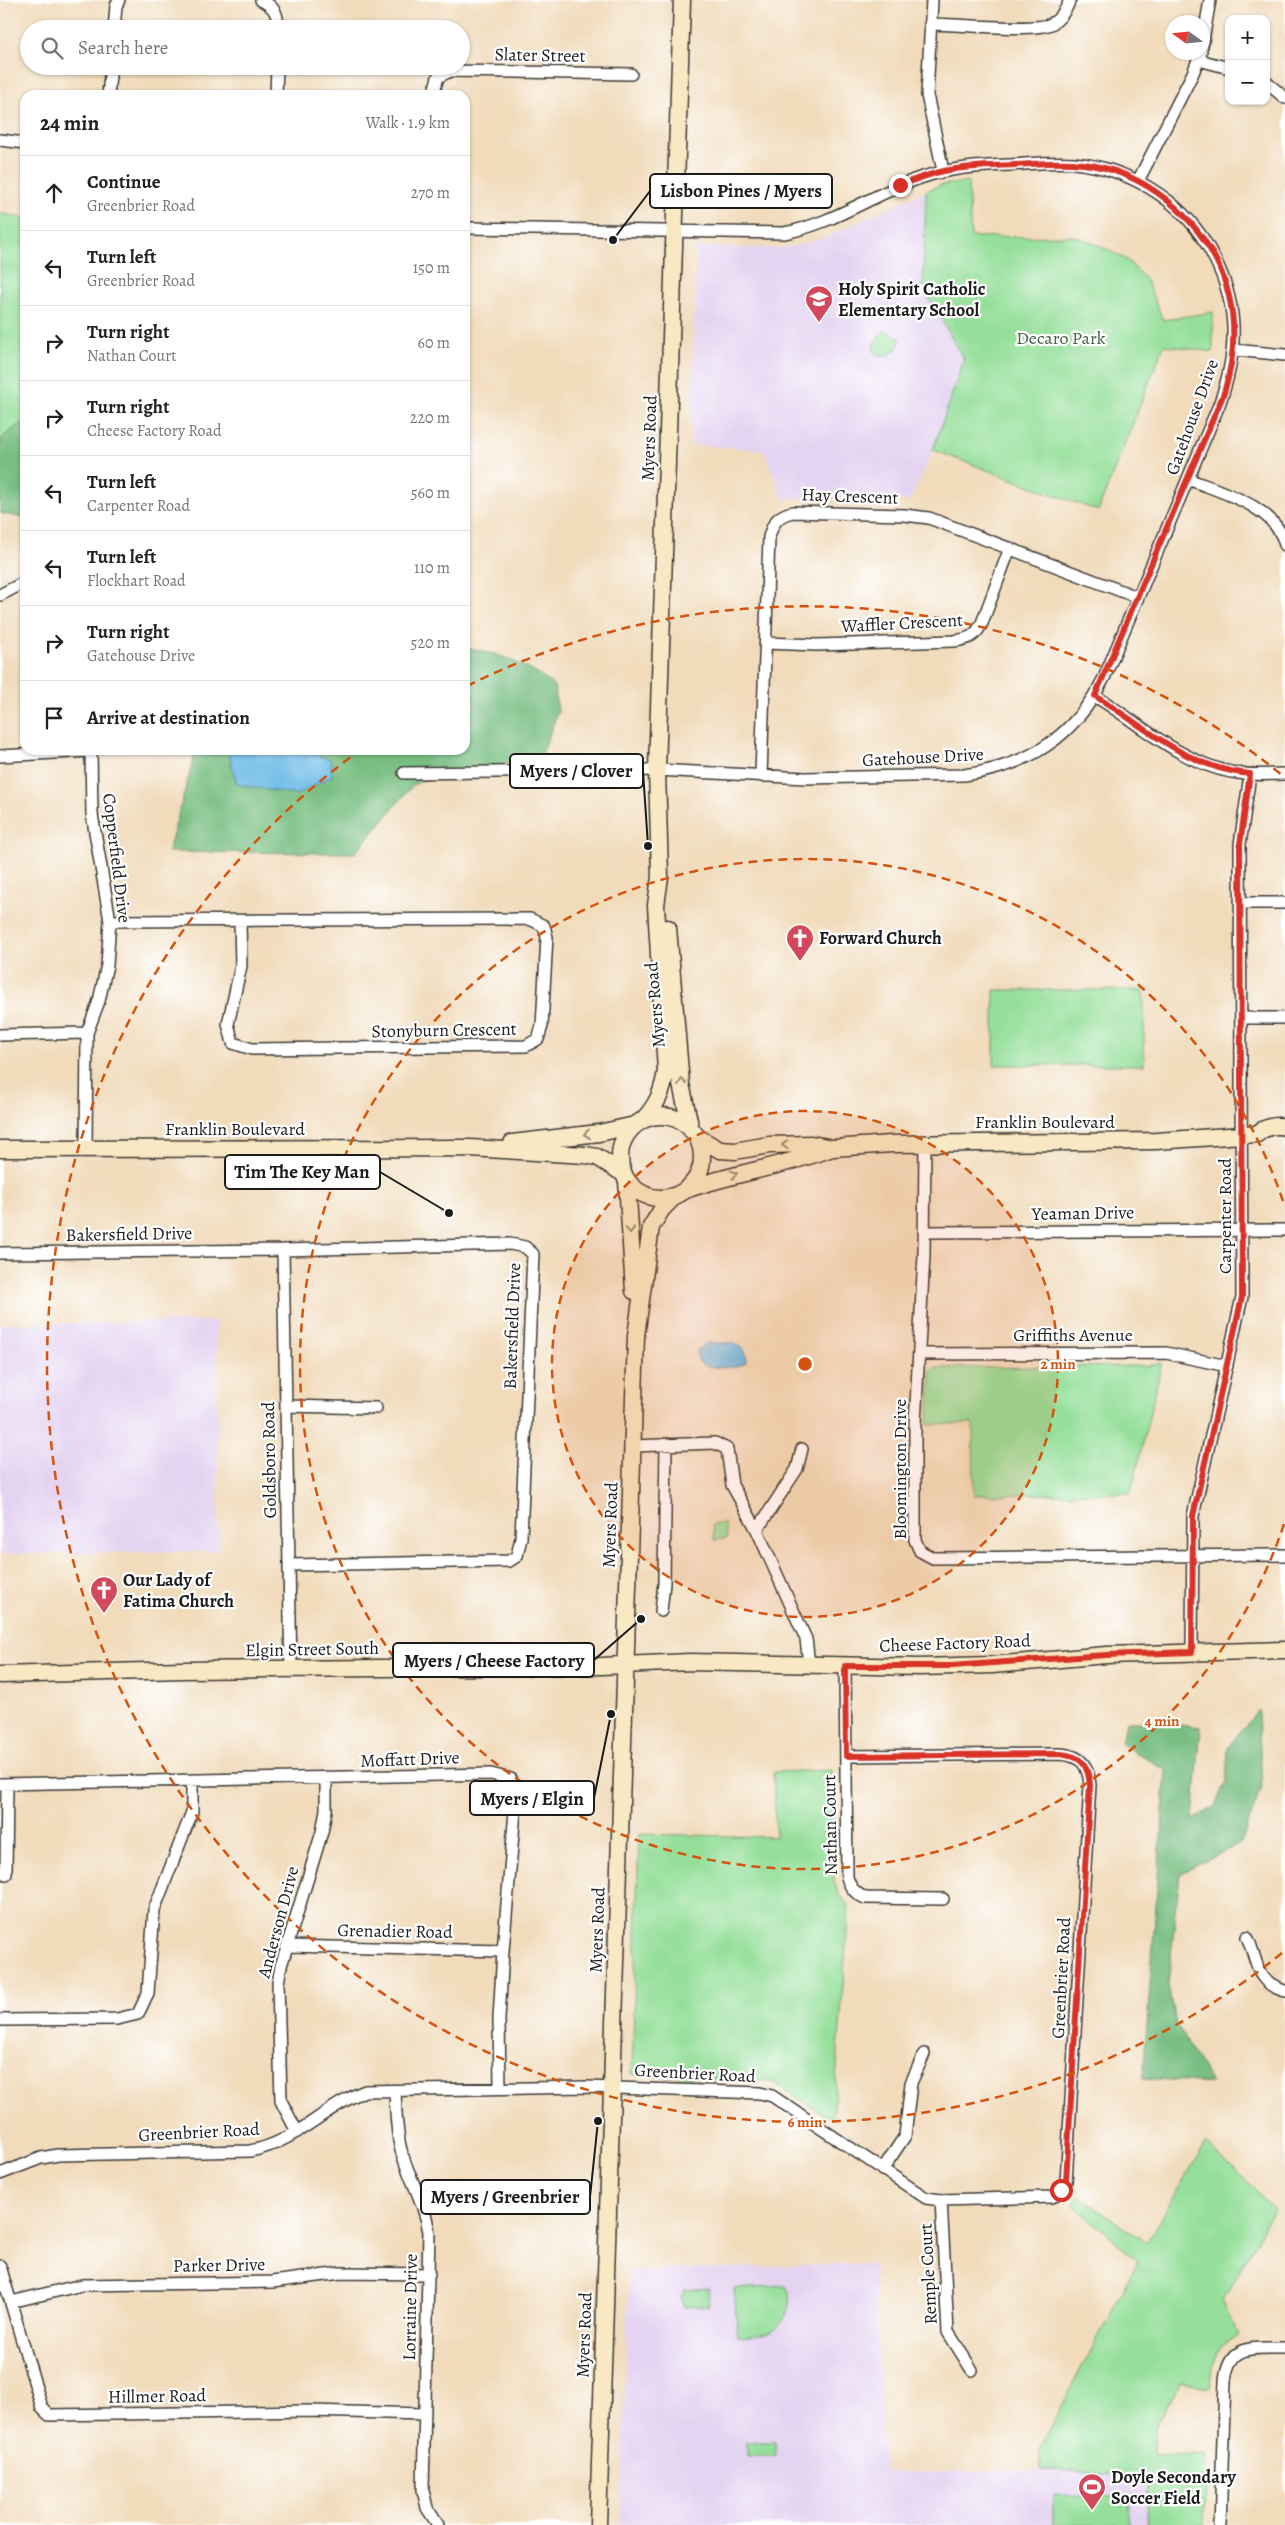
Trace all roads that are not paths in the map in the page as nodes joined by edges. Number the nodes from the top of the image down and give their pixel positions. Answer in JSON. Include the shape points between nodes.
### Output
{"nodes":[{"id":1,"x":119,"y":0,"type":"edge"},
{"id":2,"x":261,"y":0,"type":"edge"},
{"id":3,"x":682,"y":0,"type":"edge"},
{"id":4,"x":932,"y":0,"type":"edge"},
{"id":5,"x":1070,"y":0,"type":"edge"},
{"id":6,"x":1210,"y":0,"type":"edge"},
{"id":7,"x":1207,"y":15,"type":"edge"},
{"id":8,"x":115,"y":20,"type":"edge"},
{"id":9,"x":278,"y":20,"type":"edge"},
{"id":10,"x":930,"y":24,"type":"junction"},
{"id":11,"x":1198,"y":60,"type":"edge"},
{"id":12,"x":1210,"y":60,"type":"edge"},
{"id":13,"x":1225,"y":66,"type":"edge"},
{"id":14,"x":470,"y":71,"type":"edge"},
{"id":15,"x":631,"y":74,"type":"dead end"},
{"id":16,"x":111,"y":75,"type":"edge"},
{"id":17,"x":277,"y":75,"type":"edge"},
{"id":18,"x":443,"y":75,"type":"edge"},
{"id":19,"x":1270,"y":85,"type":"edge"},
{"id":20,"x":109,"y":90,"type":"edge"},
{"id":21,"x":276,"y":90,"type":"edge"},
{"id":22,"x":434,"y":90,"type":"edge"},
{"id":23,"x":1285,"y":98,"type":"edge"},
{"id":24,"x":0,"y":140,"type":"edge"},
{"id":25,"x":20,"y":142,"type":"edge"},
{"id":26,"x":942,"y":171,"type":"junction"},
{"id":27,"x":1138,"y":181,"type":"junction"},
{"id":28,"x":470,"y":228,"type":"edge"},
{"id":29,"x":676,"y":232,"type":"junction"},
{"id":30,"x":1234,"y":350,"type":"junction"},
{"id":31,"x":1285,"y":355,"type":"edge"},
{"id":32,"x":1188,"y":479,"type":"junction"},
{"id":33,"x":1285,"y":545,"type":"edge"},
{"id":34,"x":1010,"y":548,"type":"junction"},
{"id":35,"x":20,"y":584,"type":"edge"},
{"id":36,"x":0,"y":594,"type":"edge"},
{"id":37,"x":1137,"y":597,"type":"junction"},
{"id":38,"x":766,"y":643,"type":"junction"},
{"id":39,"x":1095,"y":696,"type":"junction"},
{"id":40,"x":20,"y":755,"type":"edge"},
{"id":41,"x":91,"y":755,"type":"edge"},
{"id":42,"x":0,"y":756,"type":"edge"},
{"id":43,"x":657,"y":770,"type":"junction"},
{"id":44,"x":404,"y":773,"type":"dead end"},
{"id":45,"x":1250,"y":774,"type":"junction"},
{"id":46,"x":1285,"y":774,"type":"edge"},
{"id":47,"x":761,"y":776,"type":"junction"},
{"id":48,"x":660,"y":877,"type":"junction"},
{"id":49,"x":1241,"y":903,"type":"junction"},
{"id":50,"x":1285,"y":903,"type":"edge"},
{"id":51,"x":110,"y":921,"type":"junction"},
{"id":52,"x":240,"y":921,"type":"junction"},
{"id":53,"x":1242,"y":1018,"type":"junction"},
{"id":54,"x":1285,"y":1018,"type":"edge"},
{"id":55,"x":87,"y":1033,"type":"junction"},
{"id":56,"x":0,"y":1035,"type":"edge"},
{"id":57,"x":639,"y":1123,"type":"junction"},
{"id":58,"x":1285,"y":1127,"type":"edge"},
{"id":59,"x":694,"y":1133,"type":"junction"},
{"id":60,"x":1249,"y":1135,"type":"junction"},
{"id":61,"x":1285,"y":1135,"type":"edge"},
{"id":62,"x":925,"y":1143,"type":"junction"},
{"id":63,"x":86,"y":1147,"type":"junction"},
{"id":64,"x":470,"y":1148,"type":"junction"},
{"id":65,"x":833,"y":1148,"type":"junction"},
{"id":66,"x":0,"y":1149,"type":"edge"},
{"id":67,"x":626,"y":1178,"type":"junction"},
{"id":68,"x":682,"y":1192,"type":"junction"},
{"id":69,"x":1243,"y":1229,"type":"junction"},
{"id":70,"x":1285,"y":1230,"type":"edge"},
{"id":71,"x":924,"y":1232,"type":"junction"},
{"id":72,"x":283,"y":1250,"type":"junction"},
{"id":73,"x":0,"y":1253,"type":"edge"},
{"id":74,"x":636,"y":1336,"type":"junction"},
{"id":75,"x":918,"y":1354,"type":"junction"},
{"id":76,"x":1227,"y":1366,"type":"junction"},
{"id":77,"x":286,"y":1406,"type":"junction"},
{"id":78,"x":376,"y":1408,"type":"dead end"},
{"id":79,"x":666,"y":1444,"type":"junction"},
{"id":80,"x":632,"y":1446,"type":"junction"},
{"id":81,"x":802,"y":1449,"type":"dead end"},
{"id":82,"x":757,"y":1530,"type":"junction"},
{"id":83,"x":1285,"y":1555,"type":"edge"},
{"id":84,"x":1192,"y":1556,"type":"junction"},
{"id":85,"x":289,"y":1565,"type":"junction"},
{"id":86,"x":660,"y":1612,"type":"dead end"},
{"id":87,"x":1285,"y":1650,"type":"edge"},
{"id":88,"x":1192,"y":1652,"type":"junction"},
{"id":89,"x":809,"y":1664,"type":"junction"},
{"id":90,"x":625,"y":1665,"type":"junction"},
{"id":91,"x":845,"y":1666,"type":"junction"},
{"id":92,"x":291,"y":1670,"type":"junction"},
{"id":93,"x":0,"y":1675,"type":"edge"},
{"id":94,"x":846,"y":1756,"type":"junction"},
{"id":95,"x":326,"y":1779,"type":"junction"},
{"id":96,"x":192,"y":1782,"type":"junction"},
{"id":97,"x":3,"y":1784,"type":"edge"},
{"id":98,"x":6,"y":1874,"type":"dead end"},
{"id":99,"x":943,"y":1898,"type":"dead end"},
{"id":100,"x":1247,"y":1937,"type":"dead end"},
{"id":101,"x":287,"y":1946,"type":"junction"},
{"id":102,"x":503,"y":1951,"type":"junction"},
{"id":103,"x":1285,"y":1991,"type":"edge"},
{"id":104,"x":0,"y":2020,"type":"edge"},
{"id":105,"x":924,"y":2054,"type":"dead end"},
{"id":106,"x":500,"y":2087,"type":"junction"},
{"id":107,"x":612,"y":2088,"type":"junction"},
{"id":108,"x":395,"y":2091,"type":"junction"},
{"id":109,"x":297,"y":2132,"type":"junction"},
{"id":110,"x":882,"y":2170,"type":"junction"},
{"id":111,"x":0,"y":2174,"type":"edge"},
{"id":112,"x":941,"y":2200,"type":"junction"},
{"id":113,"x":0,"y":2266,"type":"edge"},
{"id":114,"x":429,"y":2274,"type":"junction"},
{"id":115,"x":11,"y":2302,"type":"junction"},
{"id":116,"x":1285,"y":2348,"type":"edge"},
{"id":117,"x":972,"y":2370,"type":"dead end"},
{"id":118,"x":425,"y":2414,"type":"junction"},
{"id":119,"x":438,"y":2525,"type":"edge"},
{"id":120,"x":598,"y":2525,"type":"edge"},
{"id":121,"x":1220,"y":2525,"type":"edge"}],
"edges":[{"from":1,"to":8,"type":"street"},
{"from":2,"to":9,"type":"street","via":[[270,5]]},
{"from":3,"to":29,"type":"main road","name":"Myers Road"},
{"from":4,"to":10,"type":"street"},
{"from":5,"to":10,"type":"street","via":[[1058,20],[1039,27]]},
{"from":6,"to":7,"type":"street"},
{"from":10,"to":26,"type":"street","via":[[927,95]]},
{"from":11,"to":27,"type":"street"},
{"from":12,"to":13,"type":"street"},
{"from":14,"to":15,"type":"street","name":"Slater Street"},
{"from":16,"to":20,"type":"street"},
{"from":17,"to":21,"type":"street"},
{"from":18,"to":22,"type":"street","name":"Slater Street","via":[[438,78]]},
{"from":19,"to":23,"type":"street"},
{"from":24,"to":25,"type":"street"},
{"from":26,"to":27,"type":"street","name":"Gatehouse Drive","via":[[976,166],[1073,163],[1097,166]]},
{"from":26,"to":29,"type":"street","name":"Gatehouse Drive","via":[[900,185],[825,222],[792,232]]},
{"from":27,"to":30,"type":"street","name":"Gatehouse Drive","via":[[1177,208],[1197,229],[1210,250],[1230,299]]},
{"from":28,"to":29,"type":"street","name":"Gatehouse Drive"},
{"from":29,"to":43,"type":"main road","name":"Myers Road"},
{"from":30,"to":31,"type":"street"},
{"from":30,"to":32,"type":"street","name":"Gatehouse Drive","via":[[1224,393]]},
{"from":32,"to":33,"type":"street","via":[[1258,509],[1278,530]]},
{"from":32,"to":37,"type":"street","name":"Gatehouse Drive"},
{"from":34,"to":37,"type":"street","name":"Hay Crescent"},
{"from":34,"to":38,"type":"street","name":"Waffler Crescent","via":[[982,623],[970,638],[817,646]]},
{"from":34,"to":38,"type":"street","name":"Hay Crescent","via":[[920,516],[785,514],[774,523],[769,537]]},
{"from":35,"to":36,"type":"street"},
{"from":37,"to":39,"type":"street","name":"Gatehouse Drive"},
{"from":38,"to":47,"type":"street","name":"Hay Crescent"},
{"from":39,"to":45,"type":"street","via":[[1185,756],[1219,770]]},
{"from":39,"to":47,"type":"street","name":"Gatehouse Drive","via":[[1058,738],[1036,754],[990,772],[837,778]]},
{"from":40,"to":42,"type":"street"},
{"from":41,"to":51,"type":"street","name":"Copperfield Drive","via":[[92,814]]},
{"from":43,"to":44,"type":"street","name":"Gatehouse Drive"},
{"from":43,"to":47,"type":"street","name":"Gatehouse Drive"},
{"from":43,"to":48,"type":"main road","name":"Myers Road"},
{"from":45,"to":46,"type":"street"},
{"from":45,"to":49,"type":"street","name":"Carpenter Road","via":[[1240,844]]},
{"from":48,"to":57,"type":"main road","name":"Myers Road","via":[[656,905],[666,1071],[662,1092],[654,1108]]},
{"from":59,"to":48,"type":"main road","name":"Myers Road","one_way":true,"via":[[682,1084],[666,904]]},
{"from":49,"to":50,"type":"street"},
{"from":49,"to":53,"type":"street","name":"Carpenter Road"},
{"from":51,"to":52,"type":"street","name":"Stonyburn Crescent"},
{"from":51,"to":55,"type":"street","name":"Copperfield Drive","via":[[108,965]]},
{"from":52,"to":52,"type":"street","name":"Stonyburn Crescent","via":[[241,966],[228,1024],[233,1043],[252,1049],[477,1047],[526,1046],[538,1039],[542,1026],[546,938],[544,926],[530,919]]},
{"from":53,"to":54,"type":"street"},
{"from":53,"to":60,"type":"street","name":"Carpenter Road"},
{"from":55,"to":56,"type":"street"},
{"from":55,"to":63,"type":"street","name":"Copperfield Drive"},
{"from":57,"to":59,"type":"main road","via":[[656,1116],[669,1117]]},
{"from":57,"to":64,"type":"main road","name":"Franklin Boulevard","one_way":true,"via":[[599,1133]]},
{"from":57,"to":67,"type":"main road","via":[[626,1135],[621,1148],[620,1161]]},
{"from":58,"to":60,"type":"main road","name":"Franklin Boulevard","via":[[1261,1129]]},
{"from":65,"to":59,"type":"main road","name":"Franklin Boulevard","one_way":true,"via":[[811,1144],[720,1150]]},
{"from":59,"to":68,"type":"main road","via":[[701,1150],[701,1164],[696,1178]]},
{"from":60,"to":61,"type":"main road","name":"Franklin Boulevard","via":[[1264,1140]]},
{"from":60,"to":62,"type":"main road","name":"Franklin Boulevard","via":[[1156,1141]]},
{"from":60,"to":69,"type":"street","name":"Carpenter Road"},
{"from":62,"to":65,"type":"main road","name":"Franklin Boulevard"},
{"from":62,"to":71,"type":"street","name":"Bloomington Drive"},
{"from":63,"to":64,"type":"main road","name":"Franklin Boulevard"},
{"from":63,"to":66,"type":"main road","name":"Franklin Boulevard"},
{"from":64,"to":67,"type":"main road","name":"Franklin Boulevard","via":[[596,1157]]},
{"from":68,"to":65,"type":"main road","name":"Franklin Boulevard","one_way":true,"via":[[726,1176]]},
{"from":67,"to":68,"type":"main road","via":[[635,1189],[649,1196],[666,1198]]},
{"from":67,"to":74,"type":"main road","name":"Myers Road","one_way":true},
{"from":68,"to":74,"type":"main road","name":"Myers Road","via":[[662,1209],[651,1227]]},
{"from":69,"to":70,"type":"street","name":"Yeaman Drive"},
{"from":69,"to":71,"type":"street","name":"Yeaman Drive"},
{"from":69,"to":76,"type":"street","name":"Carpenter Road","via":[[1242,1297]]},
{"from":71,"to":75,"type":"street","name":"Bloomington Drive"},
{"from":72,"to":73,"type":"street","name":"Bakersfield Drive"},
{"from":72,"to":77,"type":"street","name":"Goldsboro Road"},
{"from":72,"to":85,"type":"street","name":"Bakersfield Drive","via":[[510,1244],[525,1247],[533,1254],[521,1538],[517,1556],[509,1561]]},
{"from":74,"to":80,"type":"main road","name":"Myers Road"},
{"from":75,"to":76,"type":"street","name":"Griffiths Avenue","via":[[1166,1353]]},
{"from":75,"to":84,"type":"street","name":"Bloomington Drive","via":[[915,1540],[920,1551],[933,1558]]},
{"from":76,"to":84,"type":"street","name":"Carpenter Road","via":[[1193,1516]]},
{"from":77,"to":78,"type":"street"},
{"from":77,"to":85,"type":"street","name":"Goldsboro Road"},
{"from":79,"to":80,"type":"street"},
{"from":79,"to":82,"type":"street","via":[[716,1443],[727,1450],[732,1485]]},
{"from":79,"to":86,"type":"street","via":[[664,1583]]},
{"from":80,"to":90,"type":"main road","name":"Myers Road"},
{"from":81,"to":82,"type":"street","via":[[797,1469]]},
{"from":82,"to":89,"type":"street","via":[[806,1639]]},
{"from":83,"to":84,"type":"street","name":"Bloomington Drive"},
{"from":84,"to":88,"type":"street","name":"Carpenter Road"},
{"from":85,"to":92,"type":"street","name":"Goldsboro Road"},
{"from":87,"to":88,"type":"main road","name":"Cheese Factory Road"},
{"from":88,"to":91,"type":"main road","name":"Cheese Factory Road","via":[[960,1666]]},
{"from":89,"to":90,"type":"main road","name":"Cheese Factory Road","via":[[690,1662]]},
{"from":89,"to":91,"type":"main road","name":"Cheese Factory Road"},
{"from":90,"to":92,"type":"main road","name":"Elgin Street South"},
{"from":90,"to":107,"type":"main road","name":"Myers Road"},
{"from":91,"to":94,"type":"street","name":"Nathan Court"},
{"from":92,"to":93,"type":"main road","name":"Elgin Street South"},
{"from":94,"to":99,"type":"street","name":"Nathan Court","via":[[846,1877],[849,1884],[865,1898]]},
{"from":94,"to":112,"type":"street","name":"Greenbrier Road","via":[[1061,1754],[1082,1760],[1089,1774],[1064,2186],[1046,2199]]},
{"from":95,"to":96,"type":"street","name":"Moffatt Drive"},
{"from":95,"to":101,"type":"street","name":"Anderson Drive","via":[[322,1832]]},
{"from":95,"to":102,"type":"street","name":"Moffatt Drive","via":[[491,1774],[511,1779],[516,1799]]},
{"from":96,"to":97,"type":"street","name":"Moffatt Drive"},
{"from":96,"to":104,"type":"street","via":[[192,1812],[154,1910],[148,1993],[138,2014],[117,2019]]},
{"from":97,"to":98,"type":"street"},
{"from":100,"to":103,"type":"street","via":[[1261,1977]]},
{"from":101,"to":102,"type":"street","name":"Grenadier Road"},
{"from":101,"to":109,"type":"street","name":"Anderson Drive","via":[[278,1983],[279,2089],[284,2109]]},
{"from":102,"to":106,"type":"street","name":"Moffatt Drive"},
{"from":105,"to":110,"type":"street","via":[[910,2084],[906,2136]]},
{"from":106,"to":107,"type":"street","name":"Greenbrier Road"},
{"from":106,"to":108,"type":"street","name":"Greenbrier Road"},
{"from":107,"to":110,"type":"street","name":"Greenbrier Road","via":[[766,2094]]},
{"from":107,"to":120,"type":"main road","name":"Myers Road"},
{"from":108,"to":109,"type":"street","name":"Greenbrier Road","via":[[366,2092],[349,2098]]},
{"from":108,"to":114,"type":"street","name":"Lorraine Drive","via":[[402,2152],[426,2213]]},
{"from":109,"to":111,"type":"street","name":"Greenbrier Road","via":[[280,2143],[250,2151],[58,2155]]},
{"from":110,"to":112,"type":"street","name":"Greenbrier Road","via":[[917,2194]]},
{"from":112,"to":117,"type":"street","name":"Remple Court","via":[[948,2332]]},
{"from":113,"to":115,"type":"street","name":"Hillmer Road"},
{"from":114,"to":115,"type":"street","name":"Parker Drive","via":[[341,2273],[272,2282],[82,2285]]},
{"from":114,"to":118,"type":"street","name":"Lorraine Drive"},
{"from":115,"to":118,"type":"street","name":"Hillmer Road","via":[[42,2408],[49,2416],[309,2411]]},
{"from":116,"to":121,"type":"street","via":[[1246,2349],[1236,2353],[1229,2362]]},
{"from":118,"to":119,"type":"street","name":"Lorraine Drive","via":[[423,2490],[426,2508]]}]}
